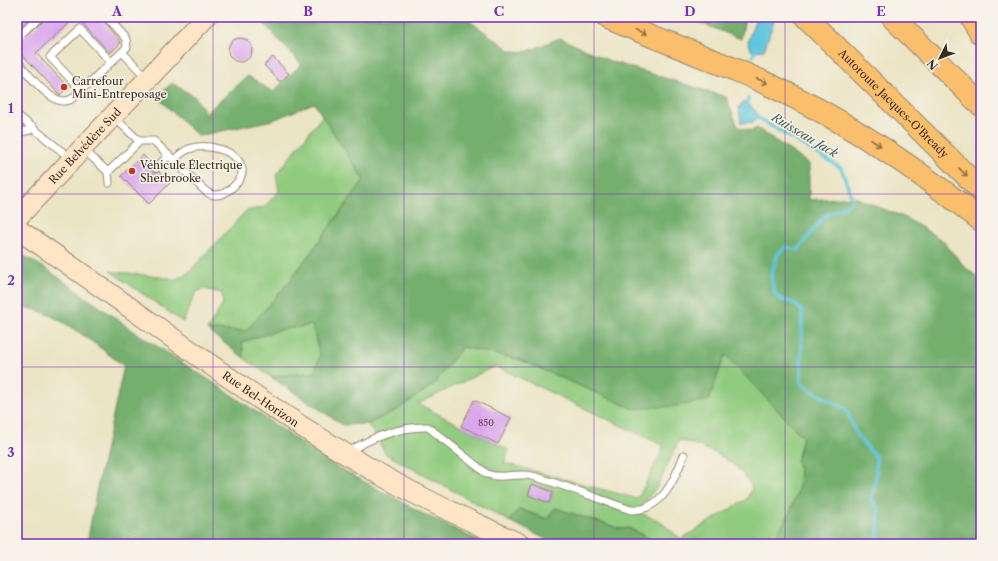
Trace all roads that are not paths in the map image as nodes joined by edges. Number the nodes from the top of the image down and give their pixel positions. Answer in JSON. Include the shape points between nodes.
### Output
{"nodes":[{"id":1,"x":40,"y":17,"type":"edge"},
{"id":2,"x":106,"y":17,"type":"edge"},
{"id":3,"x":206,"y":17,"type":"edge"},
{"id":4,"x":210,"y":17,"type":"edge"},
{"id":5,"x":606,"y":17,"type":"edge"},
{"id":6,"x":806,"y":17,"type":"edge"},
{"id":7,"x":892,"y":17,"type":"edge"},
{"id":8,"x":971,"y":17,"type":"edge"},
{"id":9,"x":981,"y":34,"type":"edge"},
{"id":10,"x":17,"y":38,"type":"edge"},
{"id":11,"x":186,"y":40,"type":"junction"},
{"id":12,"x":122,"y":52,"type":"junction"},
{"id":13,"x":17,"y":62,"type":"edge"},
{"id":14,"x":111,"y":62,"type":"junction"},
{"id":15,"x":148,"y":80,"type":"junction"},
{"id":16,"x":81,"y":90,"type":"junction"},
{"id":17,"x":981,"y":105,"type":"edge"},
{"id":18,"x":17,"y":115,"type":"edge"},
{"id":19,"x":113,"y":116,"type":"junction"},
{"id":20,"x":34,"y":127,"type":"junction"},
{"id":21,"x":17,"y":134,"type":"edge"},
{"id":22,"x":139,"y":141,"type":"junction"},
{"id":23,"x":77,"y":154,"type":"junction"},
{"id":24,"x":171,"y":158,"type":"junction"},
{"id":25,"x":156,"y":168,"type":"dead end"},
{"id":26,"x":108,"y":172,"type":"junction"},
{"id":27,"x":108,"y":183,"type":"dead end"},
{"id":28,"x":981,"y":190,"type":"edge"},
{"id":29,"x":17,"y":218,"type":"edge"},
{"id":30,"x":981,"y":220,"type":"edge"},
{"id":31,"x":17,"y":229,"type":"edge"},
{"id":32,"x":345,"y":454,"type":"junction"},
{"id":33,"x":684,"y":455,"type":"dead end"},
{"id":34,"x":520,"y":544,"type":"edge"}],
"edges":[{"from":1,"to":10,"type":"lane"},
{"from":2,"to":12,"type":"lane","via":[[126,39],[127,47]]},
{"from":3,"to":11,"type":"street","name":"Rue Belvédère Sud"},
{"from":4,"to":11,"type":"street","name":"Rue Belvédère Sud"},
{"from":5,"to":30,"type":"highway","one_way":true,"via":[[740,72],[804,102],[900,159]]},
{"from":6,"to":28,"type":"highway","name":"Autoroute Jacques-O'Bready","one_way":true},
{"from":7,"to":17,"type":"highway"},
{"from":8,"to":9,"type":"highway"},
{"from":11,"to":15,"type":"street","name":"Rue Belvédère Sud"},
{"from":12,"to":14,"type":"lane"},
{"from":12,"to":15,"type":"lane"},
{"from":13,"to":16,"type":"lane","via":[[58,101],[68,101]]},
{"from":14,"to":16,"type":"lane"},
{"from":14,"to":16,"type":"lane","via":[[80,29],[50,57]]},
{"from":15,"to":19,"type":"street","name":"Rue Belvédère Sud"},
{"from":18,"to":20,"type":"lane"},
{"from":19,"to":22,"type":"lane"},
{"from":19,"to":23,"type":"street","name":"Rue Belvédère Sud"},
{"from":20,"to":21,"type":"lane"},
{"from":20,"to":23,"type":"lane"},
{"from":22,"to":24,"type":"lane","via":[[154,142]]},
{"from":22,"to":26,"type":"lane"},
{"from":23,"to":26,"type":"lane"},
{"from":23,"to":29,"type":"street","name":"Rue Belvédère Sud"},
{"from":24,"to":24,"type":"lane","via":[[205,191],[213,195],[225,193],[239,181],[242,174],[241,166],[230,154],[218,148],[188,149]]},
{"from":24,"to":25,"type":"lane"},
{"from":26,"to":27,"type":"lane"},
{"from":31,"to":32,"type":"street","name":"Rue Bel-Horizon","via":[[269,406]]},
{"from":32,"to":33,"type":"lane","via":[[375,437],[420,426],[428,427],[487,474],[532,476],[631,510],[647,508],[659,500],[676,476]]},
{"from":32,"to":34,"type":"street","name":"Rue Bel-Horizon","via":[[413,493]]}]}
